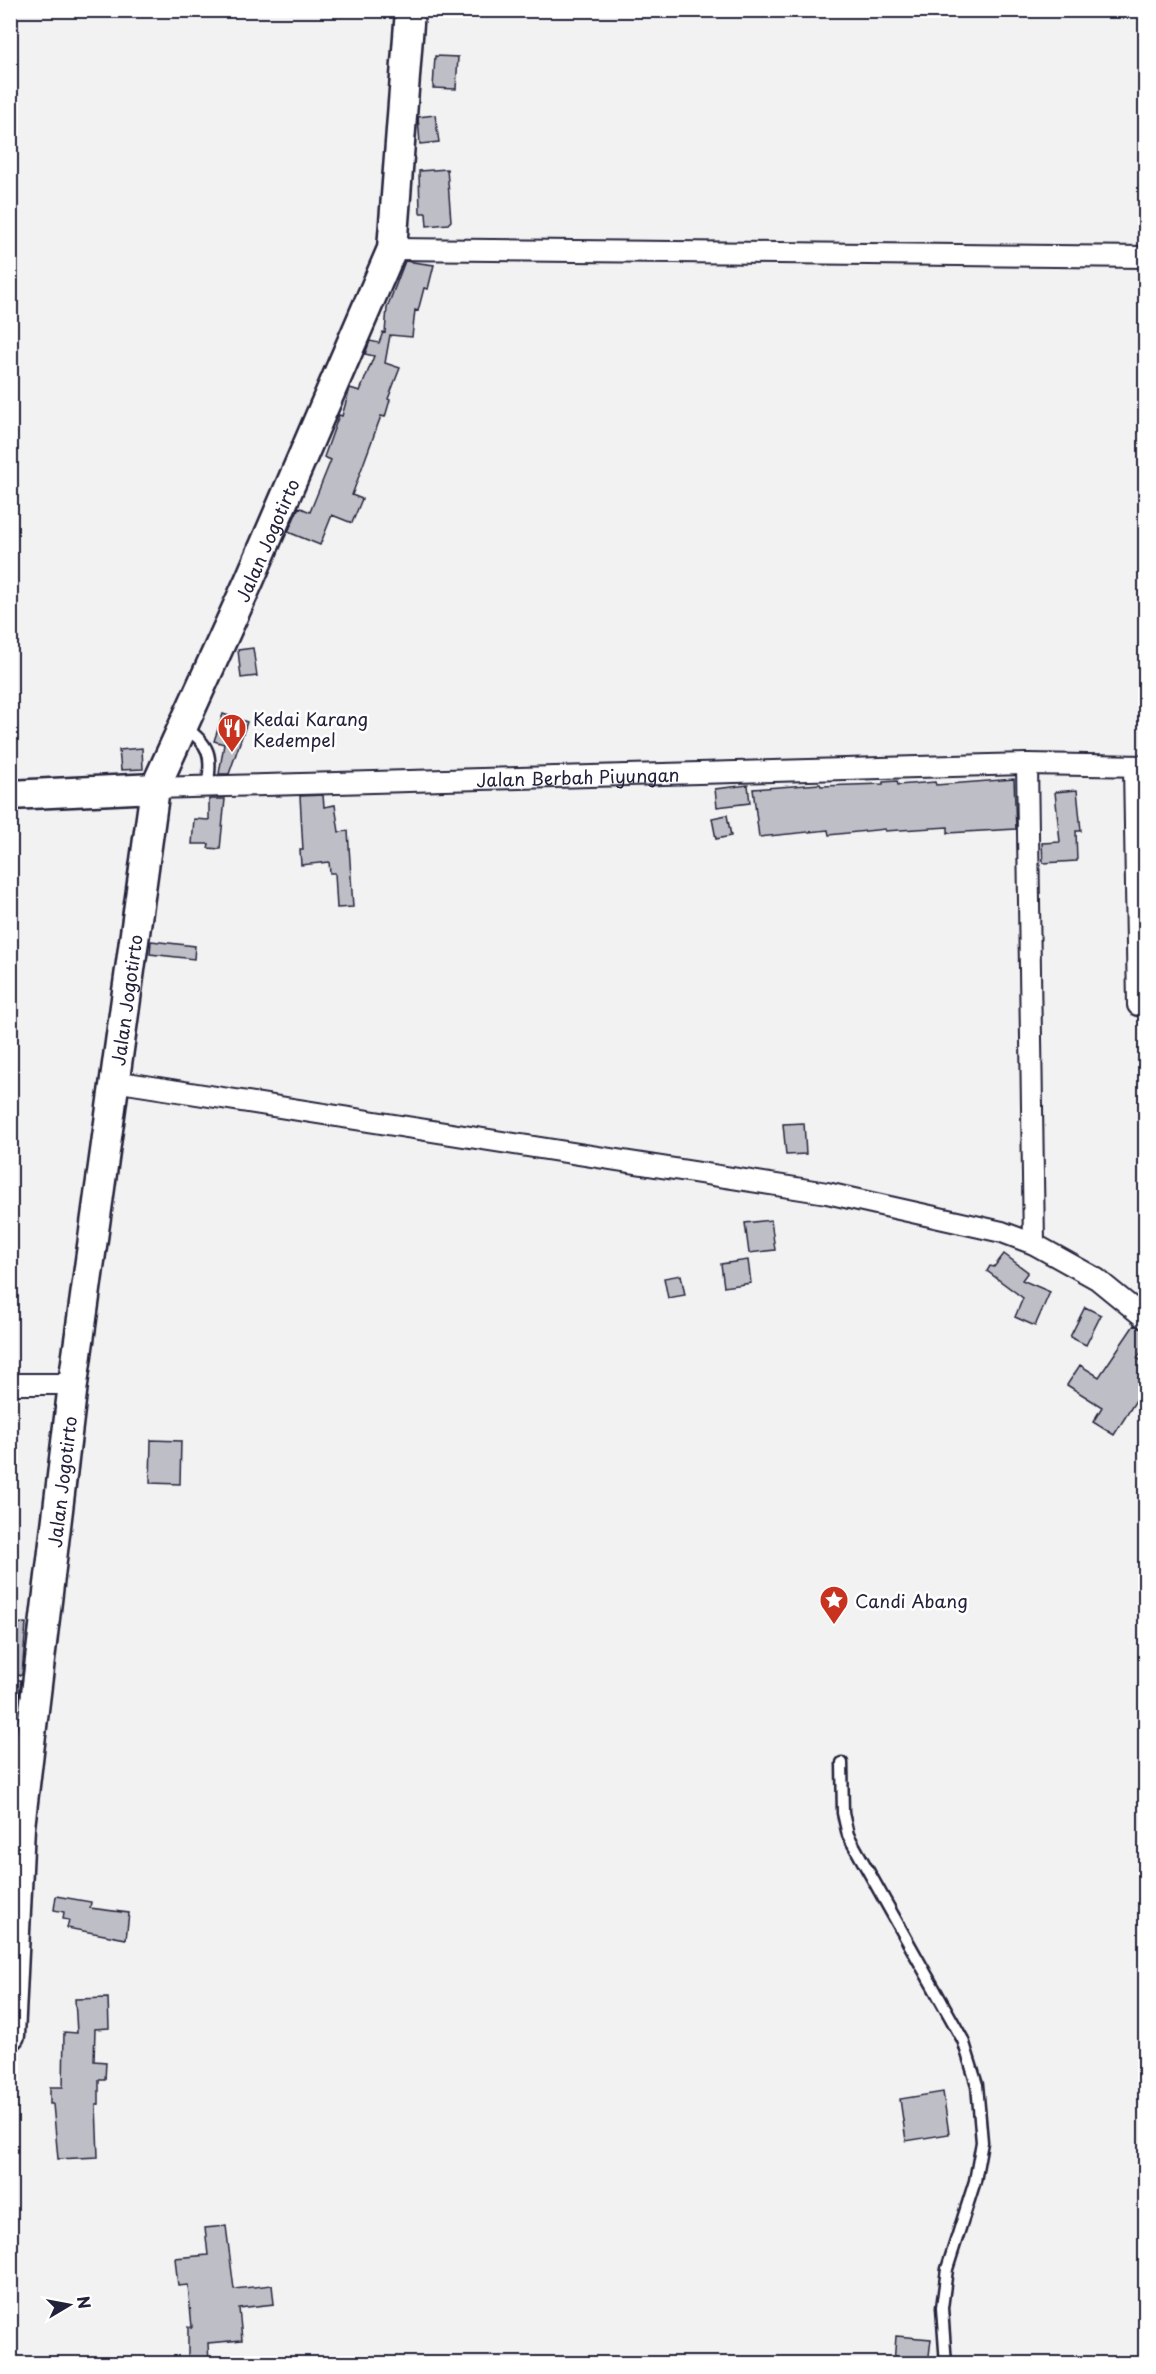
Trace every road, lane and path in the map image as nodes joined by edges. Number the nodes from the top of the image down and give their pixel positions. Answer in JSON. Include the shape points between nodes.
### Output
{"nodes":[{"id":1,"x":410,"y":10,"type":"edge"},
{"id":2,"x":392,"y":249,"type":"junction"},
{"id":3,"x":1146,"y":257,"type":"edge"},
{"id":4,"x":183,"y":726,"type":"junction"},
{"id":5,"x":1027,"y":764,"type":"junction"},
{"id":6,"x":1140,"y":766,"type":"edge"},
{"id":7,"x":207,"y":787,"type":"junction"},
{"id":8,"x":155,"y":788,"type":"junction"},
{"id":9,"x":10,"y":795,"type":"edge"},
{"id":10,"x":1138,"y":1005,"type":"dead end"},
{"id":11,"x":114,"y":1081,"type":"junction"},
{"id":12,"x":1034,"y":1244,"type":"junction"},
{"id":13,"x":1146,"y":1319,"type":"edge"},
{"id":14,"x":73,"y":1383,"type":"junction"},
{"id":15,"x":10,"y":1384,"type":"edge"},
{"id":16,"x":842,"y":1763,"type":"dead end"},
{"id":17,"x":15,"y":1827,"type":"edge"},
{"id":18,"x":10,"y":2034,"type":"edge"},
{"id":19,"x":946,"y":2364,"type":"edge"}],
"edges":[{"from":1,"to":2,"type":"street","name":"Jalan Jogotirto"},
{"from":2,"to":3,"type":"street"},
{"from":2,"to":4,"type":"street","name":"Jalan Jogotirto"},
{"from":4,"to":7,"type":"lane","via":[[197,735],[208,750]]},
{"from":4,"to":8,"type":"street","name":"Jalan Jogotirto"},
{"from":5,"to":6,"type":"street","name":"Jalan Berbah Piyungan"},
{"from":5,"to":7,"type":"street","name":"Jalan Berbah Piyungan"},
{"from":5,"to":12,"type":"street"},
{"from":6,"to":10,"type":"street"},
{"from":7,"to":8,"type":"street","name":"Jalan Berbah Piyungan"},
{"from":8,"to":9,"type":"street","name":"Jalan Berbah Piyungan"},
{"from":8,"to":11,"type":"street","name":"Jalan Jogotirto"},
{"from":11,"to":12,"type":"street","via":[[827,1193],[1002,1232]]},
{"from":11,"to":14,"type":"street","name":"Jalan Jogotirto"},
{"from":12,"to":13,"type":"street","via":[[1097,1279]]},
{"from":14,"to":15,"type":"street"},
{"from":14,"to":17,"type":"street","name":"Jalan Jogotirto"},
{"from":16,"to":19,"type":"lane","via":[[843,1813],[848,1835],[963,2040],[977,2085],[982,2142],[975,2181],[947,2269],[942,2308]]},
{"from":17,"to":18,"type":"street","name":"Jalan Jogotirto"}]}
